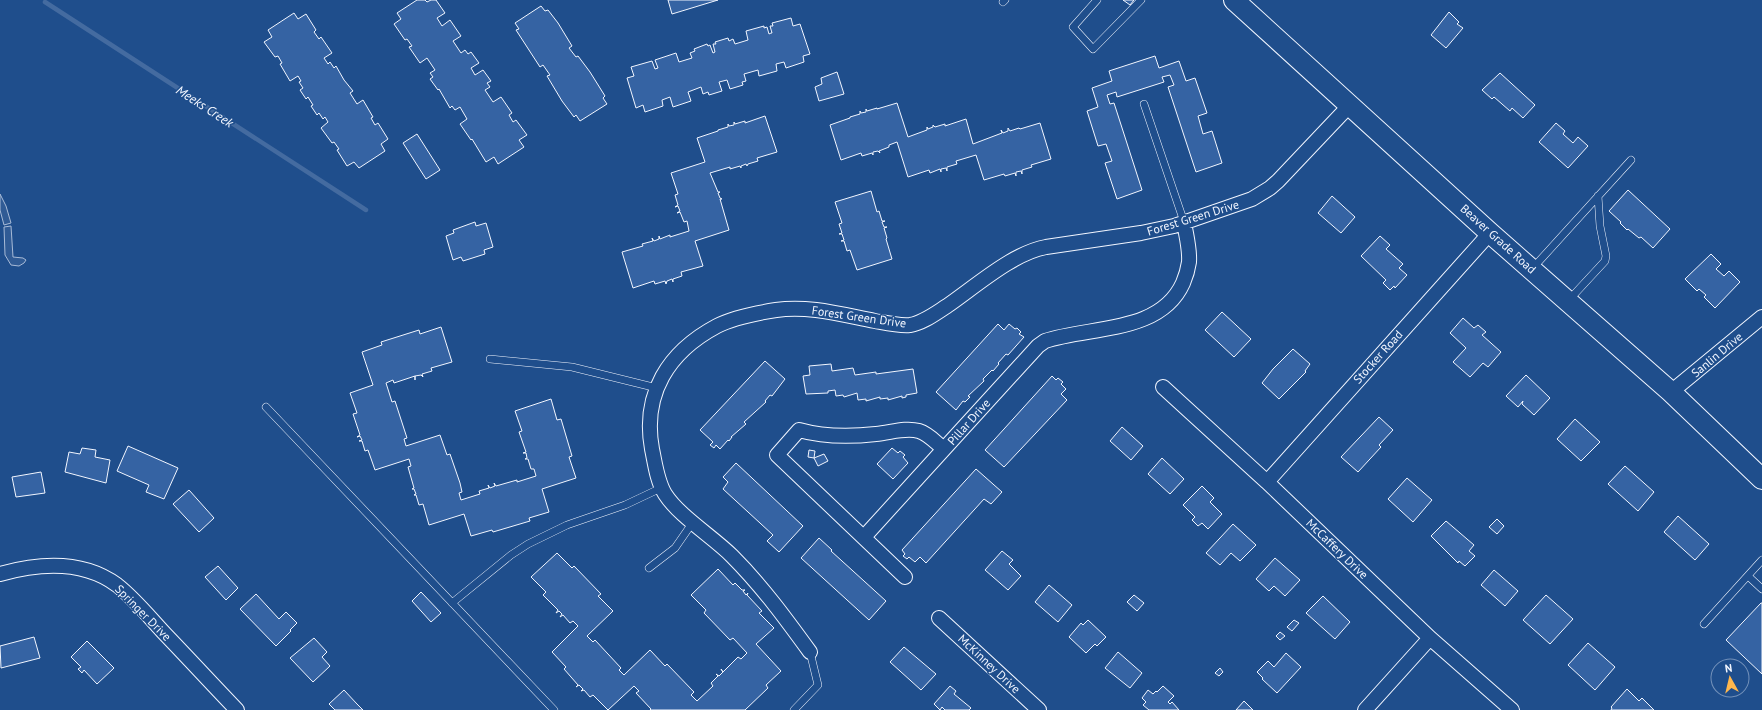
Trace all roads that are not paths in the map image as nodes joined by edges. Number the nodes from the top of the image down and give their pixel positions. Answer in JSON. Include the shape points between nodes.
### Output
{"nodes":[{"id":1,"x":1097,"y":0,"type":"edge"},
{"id":2,"x":1141,"y":0,"type":"edge"},
{"id":3,"x":1234,"y":0,"type":"edge"},
{"id":4,"x":1144,"y":104,"type":"dead end"},
{"id":5,"x":1350,"y":105,"type":"junction"},
{"id":6,"x":1631,"y":160,"type":"dead end"},
{"id":7,"x":1598,"y":196,"type":"junction"},
{"id":8,"x":1184,"y":222,"type":"junction"},
{"id":9,"x":1490,"y":233,"type":"junction"},
{"id":10,"x":1532,"y":270,"type":"junction"},
{"id":11,"x":1568,"y":301,"type":"junction"},
{"id":12,"x":1762,"y":317,"type":"edge"},
{"id":13,"x":490,"y":358,"type":"dead end"},
{"id":14,"x":1163,"y":387,"type":"dead end"},
{"id":15,"x":656,"y":388,"type":"junction"},
{"id":16,"x":1671,"y":392,"type":"junction"},
{"id":17,"x":266,"y":406,"type":"dead end"},
{"id":18,"x":944,"y":449,"type":"junction"},
{"id":19,"x":1762,"y":479,"type":"edge"},
{"id":20,"x":1267,"y":482,"type":"junction"},
{"id":21,"x":661,"y":488,"type":"junction"},
{"id":22,"x":693,"y":522,"type":"junction"},
{"id":23,"x":864,"y":538,"type":"junction"},
{"id":24,"x":1762,"y":560,"type":"edge"},
{"id":25,"x":649,"y":568,"type":"dead end"},
{"id":26,"x":0,"y":574,"type":"edge"},
{"id":27,"x":1748,"y":576,"type":"junction"},
{"id":28,"x":906,"y":577,"type":"dead end"},
{"id":29,"x":1762,"y":589,"type":"edge"},
{"id":30,"x":452,"y":603,"type":"junction"},
{"id":31,"x":939,"y":618,"type":"dead end"},
{"id":32,"x":1704,"y":624,"type":"dead end"},
{"id":33,"x":1430,"y":638,"type":"junction"},
{"id":34,"x":810,"y":652,"type":"joint"},
{"id":35,"x":237,"y":710,"type":"edge"},
{"id":36,"x":554,"y":710,"type":"edge"},
{"id":37,"x":794,"y":710,"type":"edge"},
{"id":38,"x":1039,"y":710,"type":"edge"},
{"id":39,"x":1365,"y":710,"type":"edge"},
{"id":40,"x":1512,"y":710,"type":"edge"}],
"edges":[{"from":1,"to":2,"type":"lane","via":[[1073,27],[1093,49]]},
{"from":3,"to":5,"type":"main road","name":"Beaver Grade Road"},
{"from":4,"to":8,"type":"lane"},
{"from":5,"to":8,"type":"street","name":"Forest Green Drive","via":[[1270,188],[1248,201]]},
{"from":5,"to":9,"type":"main road","name":"Beaver Grade Road"},
{"from":6,"to":7,"type":"lane"},
{"from":7,"to":10,"type":"lane"},
{"from":7,"to":11,"type":"lane","via":[[1605,261]]},
{"from":8,"to":15,"type":"street","name":"Forest Green Drive","via":[[1151,231],[1030,251],[939,311],[911,325],[796,308],[770,311],[726,322],[707,332],[685,349],[666,371]]},
{"from":8,"to":18,"type":"street","name":"Pillar Drive","via":[[1189,262],[1187,274],[1180,290],[1170,303],[1159,312],[1132,323],[1045,341]]},
{"from":9,"to":10,"type":"main road","name":"Beaver Grade Road"},
{"from":9,"to":20,"type":"street","name":"Stocker Road"},
{"from":10,"to":11,"type":"main road","name":"Beaver Grade Road"},
{"from":11,"to":16,"type":"main road","name":"Beaver Grade Road"},
{"from":12,"to":16,"type":"street","name":"Sanlin Drive"},
{"from":13,"to":15,"type":"lane","via":[[572,367]]},
{"from":14,"to":20,"type":"street","name":"McCaffery Drive"},
{"from":15,"to":21,"type":"street","name":"Forest Green Drive","via":[[650,412],[649,431]]},
{"from":16,"to":19,"type":"main road","name":"Beaver Grade Road"},
{"from":17,"to":30,"type":"lane"},
{"from":18,"to":23,"type":"street"},
{"from":18,"to":23,"type":"street","name":"Pillar Drive","via":[[924,433],[917,431],[852,437],[799,430],[777,455]]},
{"from":20,"to":33,"type":"street","name":"McCaffery Drive"},
{"from":21,"to":22,"type":"street","name":"Forest Green Drive","via":[[674,505]]},
{"from":21,"to":30,"type":"lane","via":[[625,505],[567,525],[528,544]]},
{"from":22,"to":25,"type":"lane","via":[[675,548]]},
{"from":22,"to":34,"type":"street","name":"Forest Green Drive","via":[[726,550],[765,591]]},
{"from":23,"to":28,"type":"street","name":"Pillar Drive"},
{"from":24,"to":27,"type":"lane"},
{"from":26,"to":35,"type":"street","name":"Springer Drive","via":[[27,567],[61,566],[77,568],[104,577],[137,604]]},
{"from":27,"to":29,"type":"lane"},
{"from":27,"to":32,"type":"lane"},
{"from":30,"to":36,"type":"lane"},
{"from":31,"to":38,"type":"street","name":"McKinney Drive"},
{"from":33,"to":39,"type":"street"},
{"from":33,"to":40,"type":"street","name":"McCaffery Drive"},
{"from":34,"to":37,"type":"lane","via":[[818,685]]}]}
